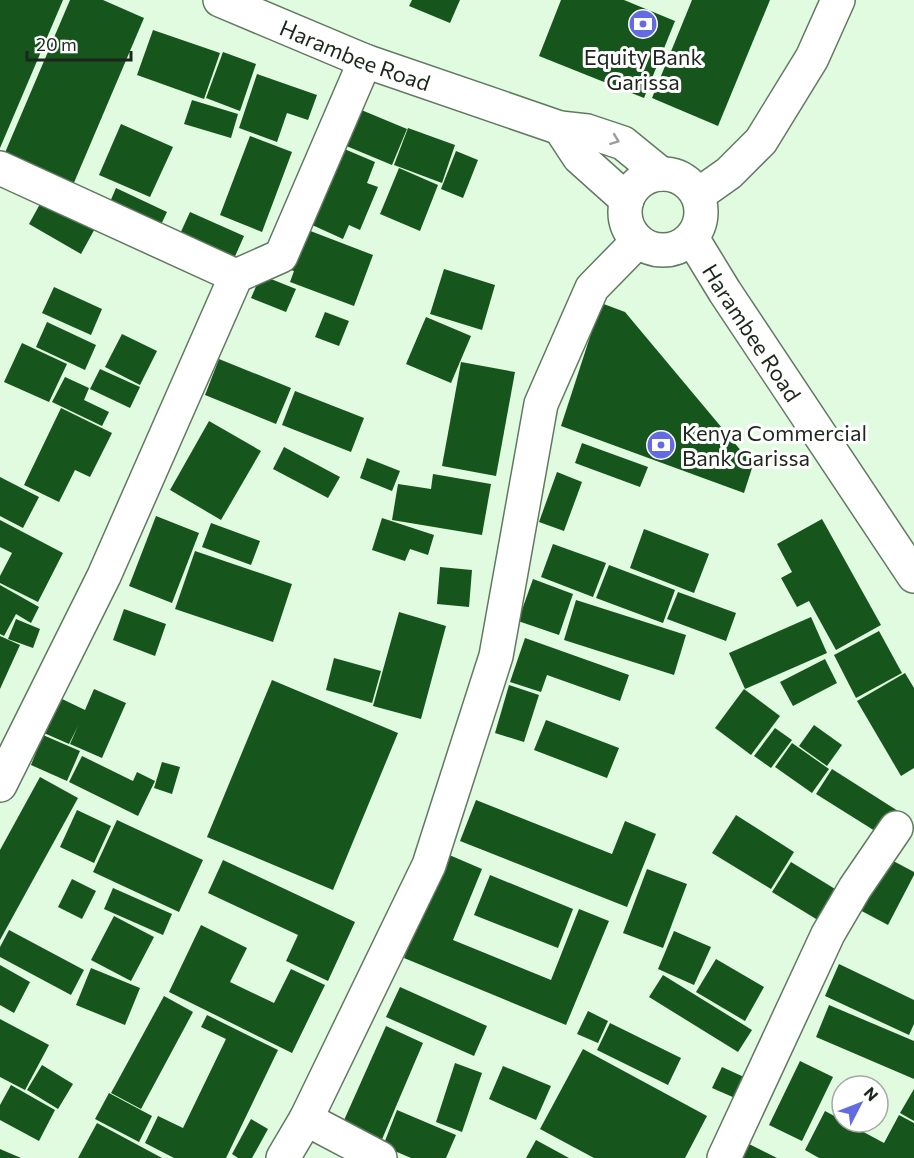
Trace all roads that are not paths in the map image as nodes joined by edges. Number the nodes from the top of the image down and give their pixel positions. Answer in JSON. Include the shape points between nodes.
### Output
{"nodes":[{"id":1,"x":220,"y":0,"type":"edge"},
{"id":2,"x":838,"y":0,"type":"edge"},
{"id":3,"x":365,"y":62,"type":"junction"},
{"id":4,"x":560,"y":128,"type":"junction"},
{"id":5,"x":0,"y":168,"type":"edge"},
{"id":6,"x":660,"y":174,"type":"junction"},
{"id":7,"x":698,"y":195,"type":"junction"},
{"id":8,"x":627,"y":200,"type":"junction"},
{"id":9,"x":692,"y":238,"type":"junction"},
{"id":10,"x":638,"y":241,"type":"junction"},
{"id":11,"x":236,"y":276,"type":"junction"},
{"id":12,"x":914,"y":576,"type":"edge"},
{"id":13,"x":0,"y":785,"type":"edge"},
{"id":14,"x":896,"y":828,"type":"dead end"},
{"id":15,"x":306,"y":1119,"type":"junction"},
{"id":16,"x":283,"y":1158,"type":"edge"},
{"id":17,"x":380,"y":1158,"type":"edge"},
{"id":18,"x":724,"y":1158,"type":"edge"}],
"edges":[{"from":1,"to":3,"type":"street","name":"Harambee Road"},
{"from":2,"to":7,"type":"street","via":[[812,58],[761,141],[729,173]]},
{"from":3,"to":4,"type":"street","name":"Harambee Road"},
{"from":3,"to":11,"type":"street","via":[[280,256]]},
{"from":4,"to":6,"type":"street","name":"Harambee Road","one_way":true,"via":[[623,142]]},
{"from":4,"to":8,"type":"street","via":[[579,157]]},
{"from":5,"to":11,"type":"street"},
{"from":6,"to":7,"type":"street","via":[[688,183]]},
{"from":6,"to":8,"type":"street","via":[[634,187]]},
{"from":7,"to":9,"type":"street","via":[[700,225]]},
{"from":8,"to":10,"type":"street","via":[[625,215]]},
{"from":9,"to":10,"type":"street","via":[[666,250]]},
{"from":9,"to":12,"type":"street","name":"Harambee Road"},
{"from":10,"to":15,"type":"street","via":[[592,288],[541,404],[496,656],[429,866]]},
{"from":11,"to":13,"type":"street","via":[[104,576]]},
{"from":14,"to":18,"type":"street","via":[[828,934]]},
{"from":15,"to":16,"type":"street"},
{"from":15,"to":17,"type":"street"}]}
